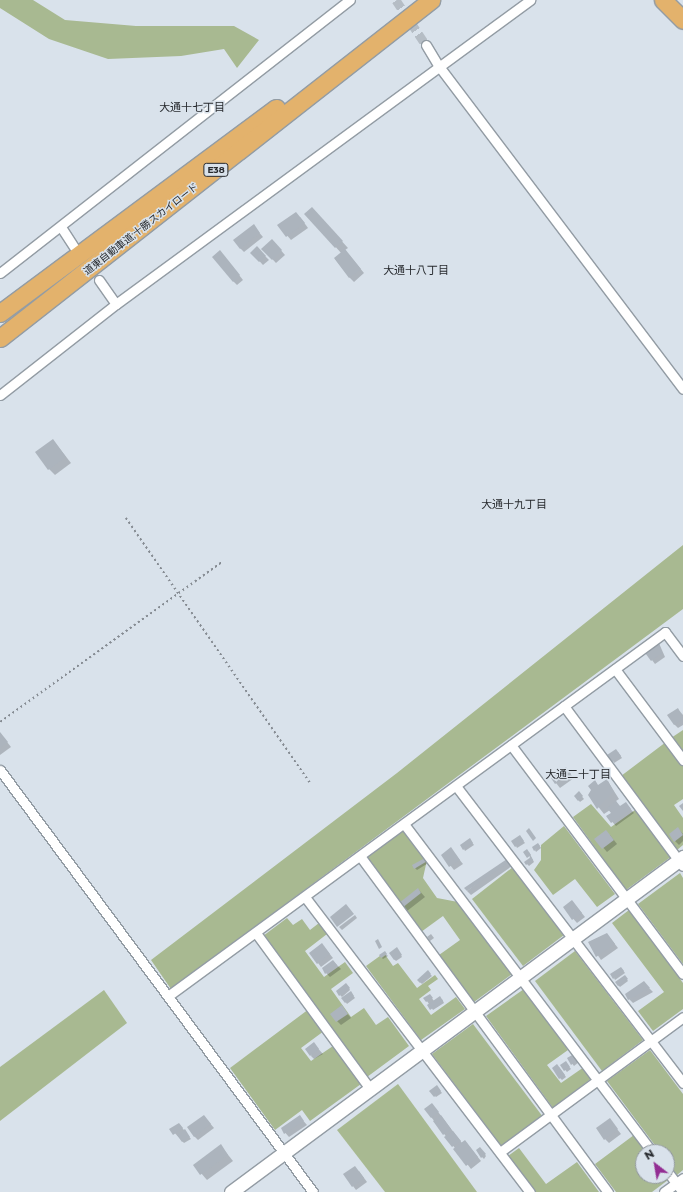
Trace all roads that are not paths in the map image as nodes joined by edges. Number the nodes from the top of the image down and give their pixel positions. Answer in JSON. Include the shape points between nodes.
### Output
{"nodes":[{"id":1,"x":350,"y":0,"type":"edge"},
{"id":2,"x":424,"y":0,"type":"edge"},
{"id":3,"x":431,"y":0,"type":"edge"},
{"id":4,"x":530,"y":0,"type":"edge"},
{"id":5,"x":664,"y":0,"type":"edge"},
{"id":6,"x":683,"y":20,"type":"edge"},
{"id":7,"x":426,"y":45,"type":"tunnel mouth"},
{"id":8,"x":438,"y":65,"type":"junction"},
{"id":9,"x":61,"y":227,"type":"junction"},
{"id":10,"x":74,"y":246,"type":"dead end"},
{"id":11,"x":0,"y":274,"type":"edge"},
{"id":12,"x":99,"y":280,"type":"dead end"},
{"id":13,"x":116,"y":304,"type":"junction"},
{"id":14,"x":0,"y":313,"type":"edge"},
{"id":15,"x":0,"y":338,"type":"edge"},
{"id":16,"x":683,"y":389,"type":"edge"},
{"id":17,"x":0,"y":395,"type":"edge"},
{"id":18,"x":683,"y":656,"type":"edge"},
{"id":19,"x":615,"y":669,"type":"junction"},
{"id":20,"x":564,"y":706,"type":"junction"},
{"id":21,"x":511,"y":745,"type":"junction"},
{"id":22,"x":683,"y":760,"type":"edge"},
{"id":23,"x":0,"y":770,"type":"edge"},
{"id":24,"x":456,"y":786,"type":"junction"},
{"id":25,"x":404,"y":824,"type":"junction"},
{"id":26,"x":360,"y":856,"type":"junction"},
{"id":27,"x":682,"y":861,"type":"edge"},
{"id":28,"x":305,"y":897,"type":"junction"},
{"id":29,"x":626,"y":898,"type":"junction"},
{"id":30,"x":256,"y":932,"type":"junction"},
{"id":31,"x":572,"y":938,"type":"junction"},
{"id":32,"x":683,"y":974,"type":"edge"},
{"id":33,"x":520,"y":977,"type":"junction"},
{"id":34,"x":168,"y":996,"type":"junction"},
{"id":35,"x":474,"y":1011,"type":"junction"},
{"id":36,"x":683,"y":1018,"type":"edge"},
{"id":37,"x":651,"y":1041,"type":"junction"},
{"id":38,"x":422,"y":1050,"type":"junction"},
{"id":39,"x":598,"y":1080,"type":"junction"},
{"id":40,"x":683,"y":1083,"type":"edge"},
{"id":41,"x":370,"y":1089,"type":"junction"},
{"id":42,"x":551,"y":1114,"type":"junction"},
{"id":43,"x":646,"y":1144,"type":"edge"},
{"id":44,"x":500,"y":1152,"type":"junction"},
{"id":45,"x":284,"y":1153,"type":"junction"},
{"id":46,"x":680,"y":1181,"type":"edge"},
{"id":47,"x":231,"y":1192,"type":"edge"},
{"id":48,"x":313,"y":1192,"type":"edge"},
{"id":49,"x":530,"y":1192,"type":"edge"},
{"id":50,"x":608,"y":1192,"type":"edge"},
{"id":51,"x":664,"y":1192,"type":"edge"},
{"id":52,"x":683,"y":1192,"type":"edge"}],
"edges":[{"from":1,"to":9,"type":"street"},
{"from":2,"to":14,"type":"highway","name":"道東自動車道;十勝スカイロード","number":"E38"},
{"from":3,"to":15,"type":"highway","name":"道東自動車道;十勝スカイロード","number":"E38"},
{"from":4,"to":8,"type":"street"},
{"from":5,"to":6,"type":"highway"},
{"from":7,"to":8,"type":"street"},
{"from":8,"to":13,"type":"street"},
{"from":8,"to":16,"type":"street"},
{"from":9,"to":10,"type":"street"},
{"from":9,"to":11,"type":"street"},
{"from":12,"to":13,"type":"street"},
{"from":13,"to":17,"type":"street"},
{"from":18,"to":19,"type":"street","via":[[665,632]]},
{"from":19,"to":20,"type":"street"},
{"from":19,"to":22,"type":"street"},
{"from":20,"to":21,"type":"street"},
{"from":20,"to":27,"type":"street"},
{"from":21,"to":24,"type":"street"},
{"from":21,"to":29,"type":"street"},
{"from":23,"to":34,"type":"street"},
{"from":24,"to":25,"type":"street"},
{"from":24,"to":31,"type":"street"},
{"from":25,"to":26,"type":"street"},
{"from":25,"to":33,"type":"street"},
{"from":26,"to":28,"type":"street"},
{"from":26,"to":35,"type":"street"},
{"from":27,"to":29,"type":"street"},
{"from":28,"to":30,"type":"street"},
{"from":28,"to":38,"type":"street"},
{"from":29,"to":31,"type":"street"},
{"from":29,"to":32,"type":"street"},
{"from":30,"to":34,"type":"street"},
{"from":30,"to":41,"type":"street"},
{"from":31,"to":33,"type":"street"},
{"from":31,"to":37,"type":"street"},
{"from":33,"to":35,"type":"street"},
{"from":33,"to":39,"type":"street"},
{"from":34,"to":45,"type":"street"},
{"from":35,"to":38,"type":"street"},
{"from":35,"to":42,"type":"street"},
{"from":36,"to":37,"type":"street"},
{"from":37,"to":39,"type":"street"},
{"from":37,"to":40,"type":"street"},
{"from":38,"to":41,"type":"street"},
{"from":38,"to":44,"type":"street"},
{"from":39,"to":42,"type":"street"},
{"from":39,"to":43,"type":"street"},
{"from":41,"to":45,"type":"street"},
{"from":42,"to":44,"type":"street"},
{"from":42,"to":50,"type":"street"},
{"from":44,"to":49,"type":"street"},
{"from":45,"to":47,"type":"street"},
{"from":45,"to":48,"type":"street"},
{"from":46,"to":51,"type":"street"},
{"from":46,"to":52,"type":"street"}]}
